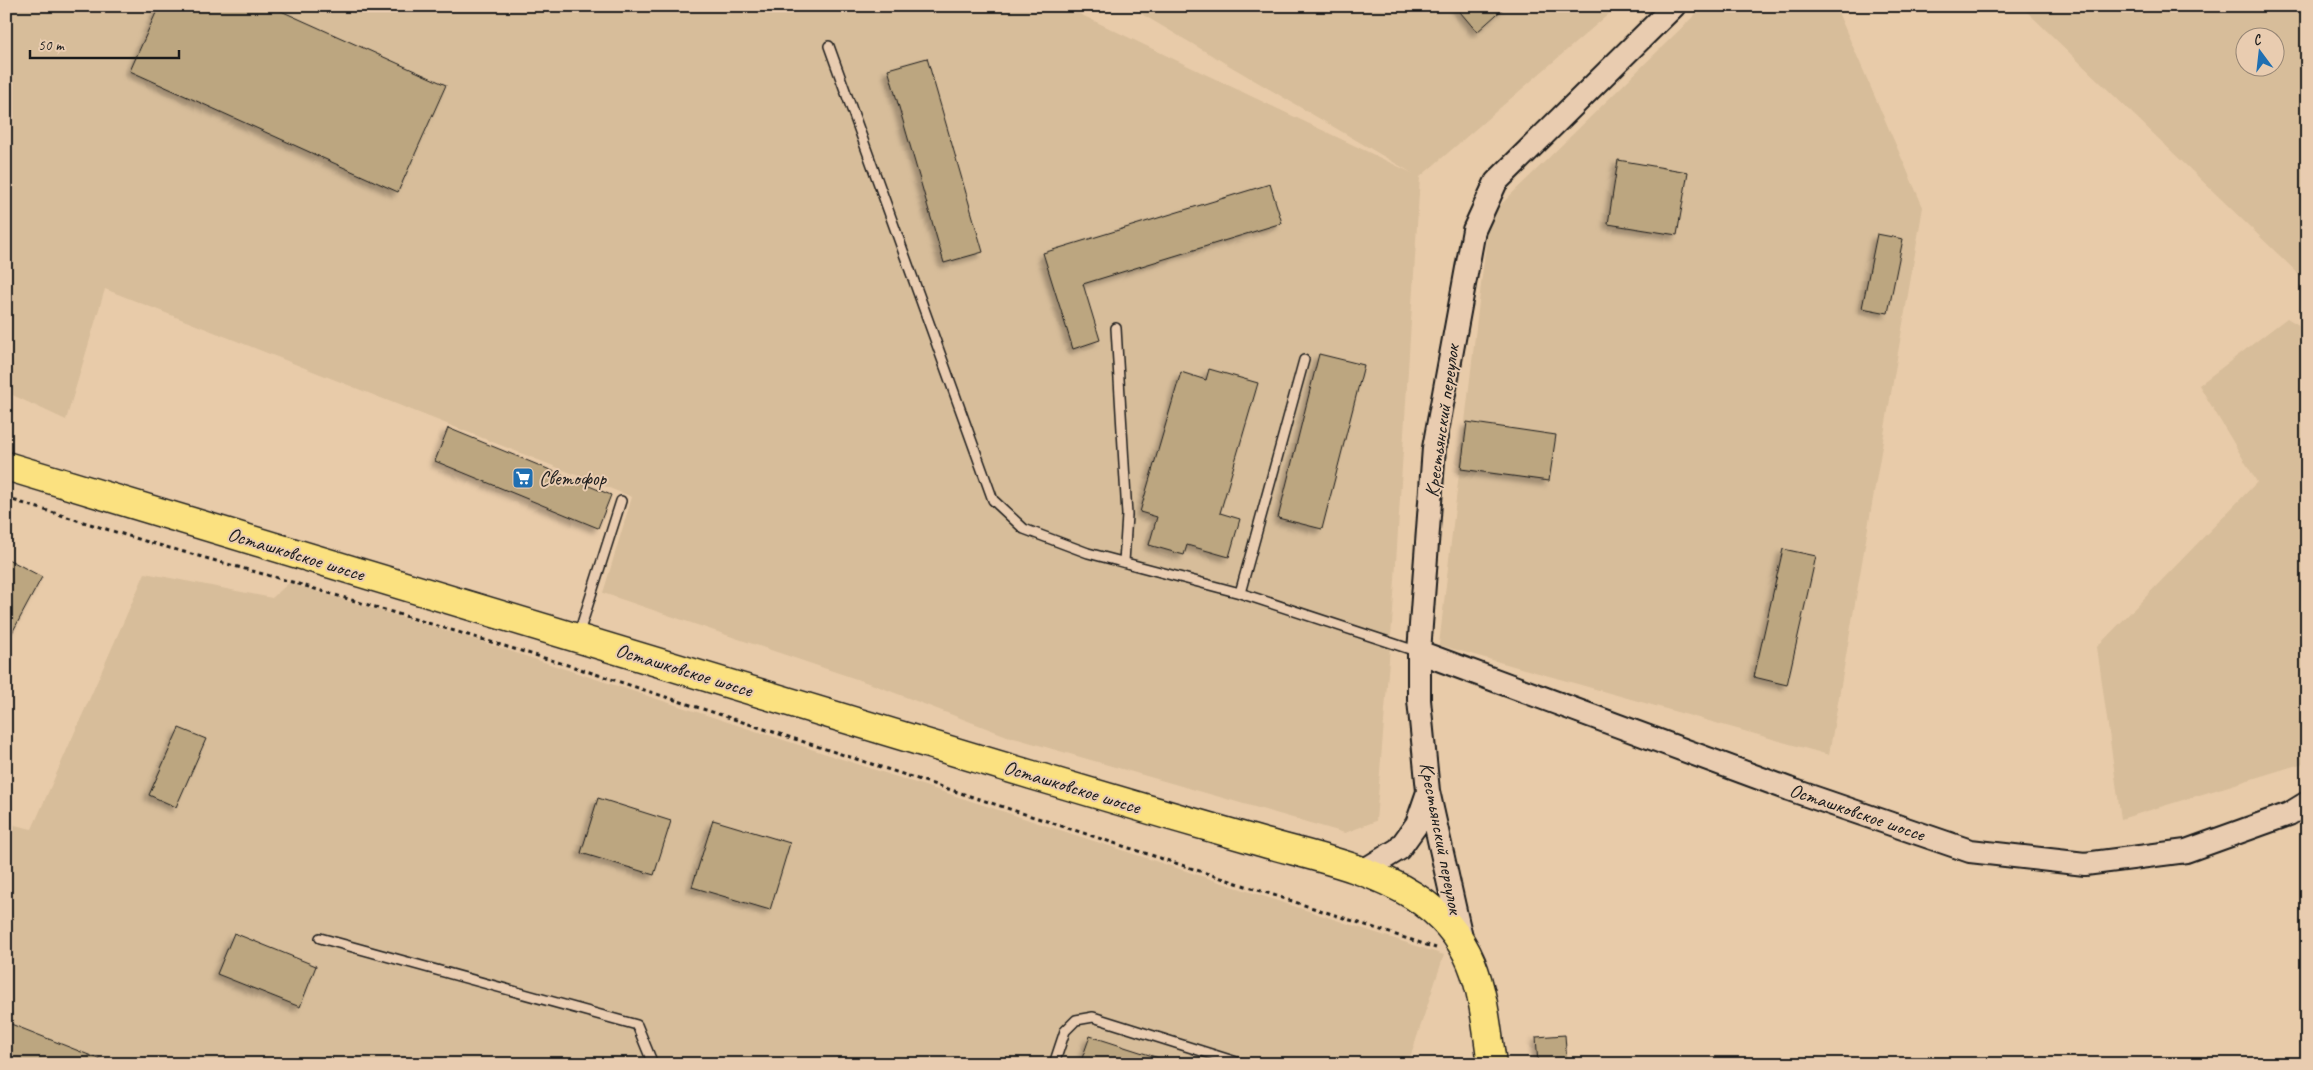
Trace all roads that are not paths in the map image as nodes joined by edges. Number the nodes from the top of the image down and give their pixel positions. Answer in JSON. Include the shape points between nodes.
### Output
{"nodes":[{"id":1,"x":1674,"y":6,"type":"edge"},
{"id":2,"x":829,"y":46,"type":"dead end"},
{"id":3,"x":1116,"y":328,"type":"dead end"},
{"id":4,"x":1304,"y":360,"type":"dead end"},
{"id":5,"x":6,"y":466,"type":"edge"},
{"id":6,"x":621,"y":501,"type":"dead end"},
{"id":7,"x":1124,"y":562,"type":"junction"},
{"id":8,"x":1240,"y":593,"type":"junction"},
{"id":9,"x":578,"y":638,"type":"junction"},
{"id":10,"x":1419,"y":652,"type":"junction"},
{"id":11,"x":1428,"y":791,"type":"junction"},
{"id":12,"x":2307,"y":803,"type":"edge"},
{"id":13,"x":1363,"y":871,"type":"junction"},
{"id":14,"x":320,"y":938,"type":"dead end"},
{"id":15,"x":1467,"y":951,"type":"junction"},
{"id":16,"x":653,"y":1064,"type":"edge"},
{"id":17,"x":1054,"y":1064,"type":"edge"},
{"id":18,"x":1243,"y":1064,"type":"edge"},
{"id":19,"x":1492,"y":1064,"type":"edge"}],
"edges":[{"from":1,"to":10,"type":"street","name":"Крестьянский переулок","via":[[1496,182],[1474,230],[1434,448]]},
{"from":2,"to":7,"type":"lane","via":[[994,500],[1024,529],[1088,554]]},
{"from":3,"to":7,"type":"lane","via":[[1127,515]]},
{"from":4,"to":8,"type":"lane"},
{"from":5,"to":9,"type":"main road","name":"Осташковское шоссе"},
{"from":6,"to":9,"type":"lane"},
{"from":7,"to":8,"type":"lane"},
{"from":8,"to":10,"type":"lane"},
{"from":9,"to":13,"type":"main road","name":"Осташковское шоссе","via":[[1124,803]]},
{"from":10,"to":11,"type":"street","name":"Крестьянский переулок"},
{"from":10,"to":12,"type":"street","name":"Осташковское шоссе","via":[[1789,789],[1970,851],[2085,864],[2186,851],[2289,814]]},
{"from":11,"to":13,"type":"street","via":[[1417,824],[1399,849]]},
{"from":11,"to":15,"type":"street","name":"Крестьянский переулок"},
{"from":13,"to":15,"type":"main road","name":"Осташковское шоссе","via":[[1413,895],[1433,911]]},
{"from":14,"to":16,"type":"lane","via":[[637,1025]]},
{"from":15,"to":19,"type":"main road","via":[[1483,1002]]},
{"from":17,"to":18,"type":"lane","via":[[1065,1032],[1076,1020],[1093,1017]]}]}
